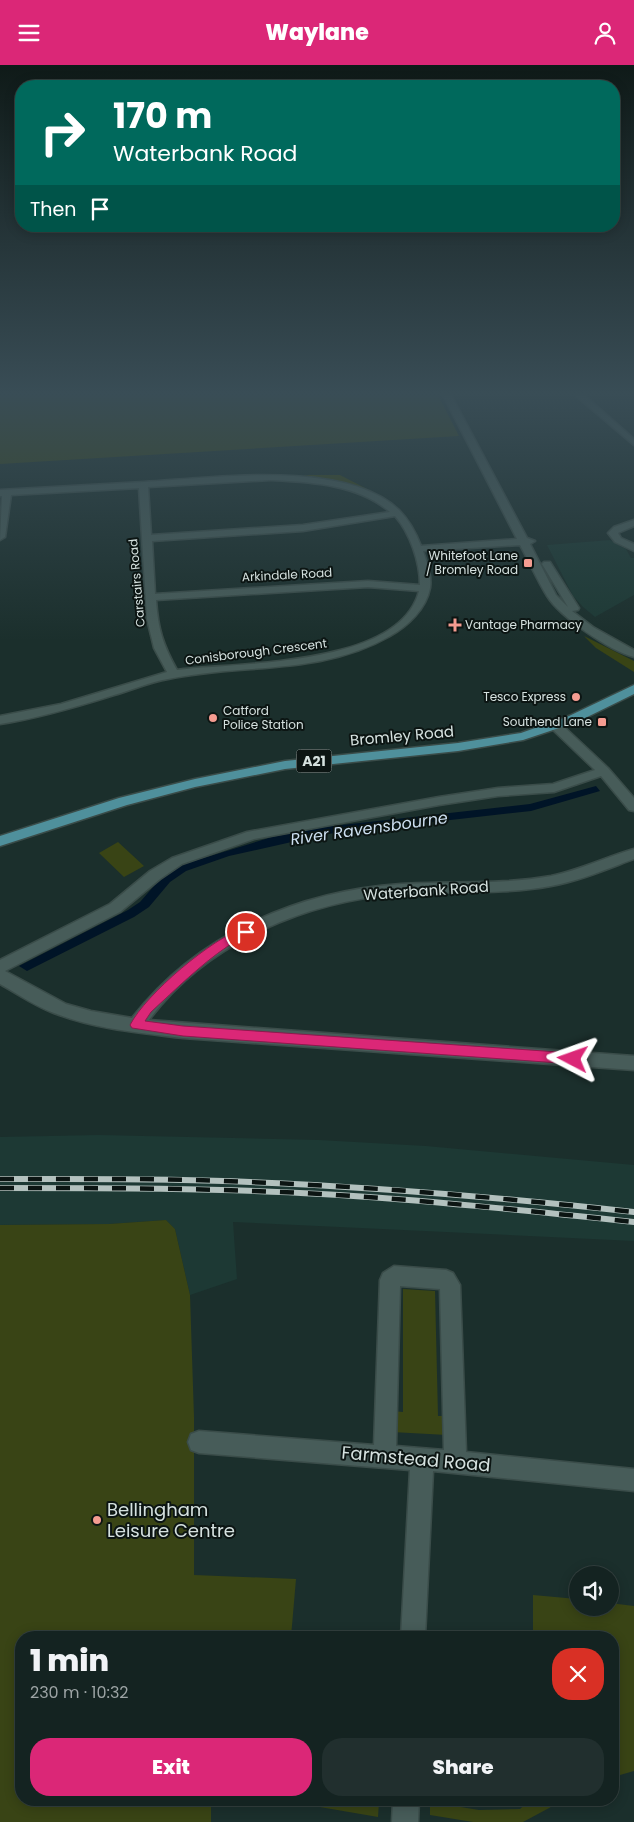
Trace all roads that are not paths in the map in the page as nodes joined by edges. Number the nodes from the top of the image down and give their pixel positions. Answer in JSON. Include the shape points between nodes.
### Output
{"nodes":[{"id":1,"x":494,"y":477,"type":"edge"},
{"id":2,"x":499,"y":477,"type":"edge"},
{"id":3,"x":143,"y":485,"type":"junction"},
{"id":4,"x":4,"y":493,"type":"edge"},
{"id":5,"x":397,"y":513,"type":"junction"},
{"id":6,"x":634,"y":523,"type":"edge"},
{"id":7,"x":0,"y":537,"type":"edge"},
{"id":8,"x":146,"y":538,"type":"junction"},
{"id":9,"x":534,"y":545,"type":"junction"},
{"id":10,"x":634,"y":547,"type":"edge"},
{"id":11,"x":417,"y":549,"type":"junction"},
{"id":12,"x":425,"y":588,"type":"junction"},
{"id":13,"x":150,"y":597,"type":"junction"},
{"id":14,"x":634,"y":644,"type":"edge"},
{"id":15,"x":634,"y":654,"type":"edge"},
{"id":16,"x":174,"y":674,"type":"junction"},
{"id":17,"x":632,"y":691,"type":"edge"},
{"id":18,"x":0,"y":721,"type":"edge"},
{"id":19,"x":556,"y":725,"type":"junction"},
{"id":20,"x":604,"y":771,"type":"junction"},
{"id":21,"x":634,"y":807,"type":"edge"},
{"id":22,"x":0,"y":841,"type":"edge"},
{"id":23,"x":634,"y":854,"type":"edge"},
{"id":24,"x":0,"y":967,"type":"edge"},
{"id":25,"x":0,"y":976,"type":"edge"},
{"id":26,"x":136,"y":1025,"type":"junction"},
{"id":27,"x":634,"y":1063,"type":"edge"},
{"id":28,"x":199,"y":1441,"type":"dead end"},
{"id":29,"x":385,"y":1457,"type":"junction"},
{"id":30,"x":422,"y":1460,"type":"junction"},
{"id":31,"x":455,"y":1462,"type":"junction"},
{"id":32,"x":634,"y":1480,"type":"edge"},
{"id":33,"x":413,"y":1631,"type":"edge"},
{"id":34,"x":406,"y":1806,"type":"edge"},
{"id":35,"x":405,"y":1822,"type":"edge"}],
"edges":[{"from":1,"to":9,"type":"street"},
{"from":2,"to":9,"type":"street"},
{"from":3,"to":4,"type":"street"},
{"from":3,"to":5,"type":"street","via":[[260,478],[306,480],[360,492]]},
{"from":3,"to":8,"type":"street","name":"Carstairs Road"},
{"from":4,"to":7,"type":"street"},
{"from":5,"to":8,"type":"street","via":[[352,523]]},
{"from":5,"to":11,"type":"street","via":[[405,522]]},
{"from":6,"to":10,"type":"street","via":[[616,529],[613,535]]},
{"from":8,"to":13,"type":"street","name":"Carstairs Road"},
{"from":9,"to":11,"type":"street"},
{"from":9,"to":14,"type":"street","via":[[573,607],[592,622]]},
{"from":9,"to":15,"type":"street","via":[[552,596],[560,605],[578,622]]},
{"from":11,"to":12,"type":"street","via":[[427,580]]},
{"from":12,"to":13,"type":"street","name":"Arkindale Road","via":[[368,584]]},
{"from":12,"to":16,"type":"street","name":"Conisborough Crescent","via":[[420,605],[402,624],[384,637],[350,651],[316,660]]},
{"from":13,"to":16,"type":"street","name":"Carstairs Road","via":[[159,649]]},
{"from":16,"to":18,"type":"street","name":"Conisborough Crescent"},
{"from":17,"to":19,"type":"main road","name":"Bromley Road","number":"A21"},
{"from":19,"to":20,"type":"street"},
{"from":19,"to":22,"type":"main road","name":"Bromley Road","number":"A21","via":[[523,736],[481,744],[301,763],[194,783],[124,801]]},
{"from":20,"to":21,"type":"street"},
{"from":20,"to":24,"type":"street","via":[[554,788],[439,801],[252,835],[177,861],[115,907]]},
{"from":23,"to":26,"type":"street","name":"Waterbank Road","via":[[551,881],[380,891],[307,907],[233,937],[204,956],[146,1009]]},
{"from":25,"to":26,"type":"street","via":[[60,1009]]},
{"from":26,"to":27,"type":"street"},
{"from":28,"to":29,"type":"street","name":"Farmstead Road"},
{"from":29,"to":30,"type":"street","name":"Farmstead Road"},
{"from":29,"to":31,"type":"street","via":[[390,1280],[394,1276],[446,1280],[450,1285]]},
{"from":30,"to":31,"type":"street","name":"Farmstead Road"},
{"from":30,"to":33,"type":"street"},
{"from":31,"to":32,"type":"street","name":"Farmstead Road"},
{"from":34,"to":35,"type":"street"}]}
